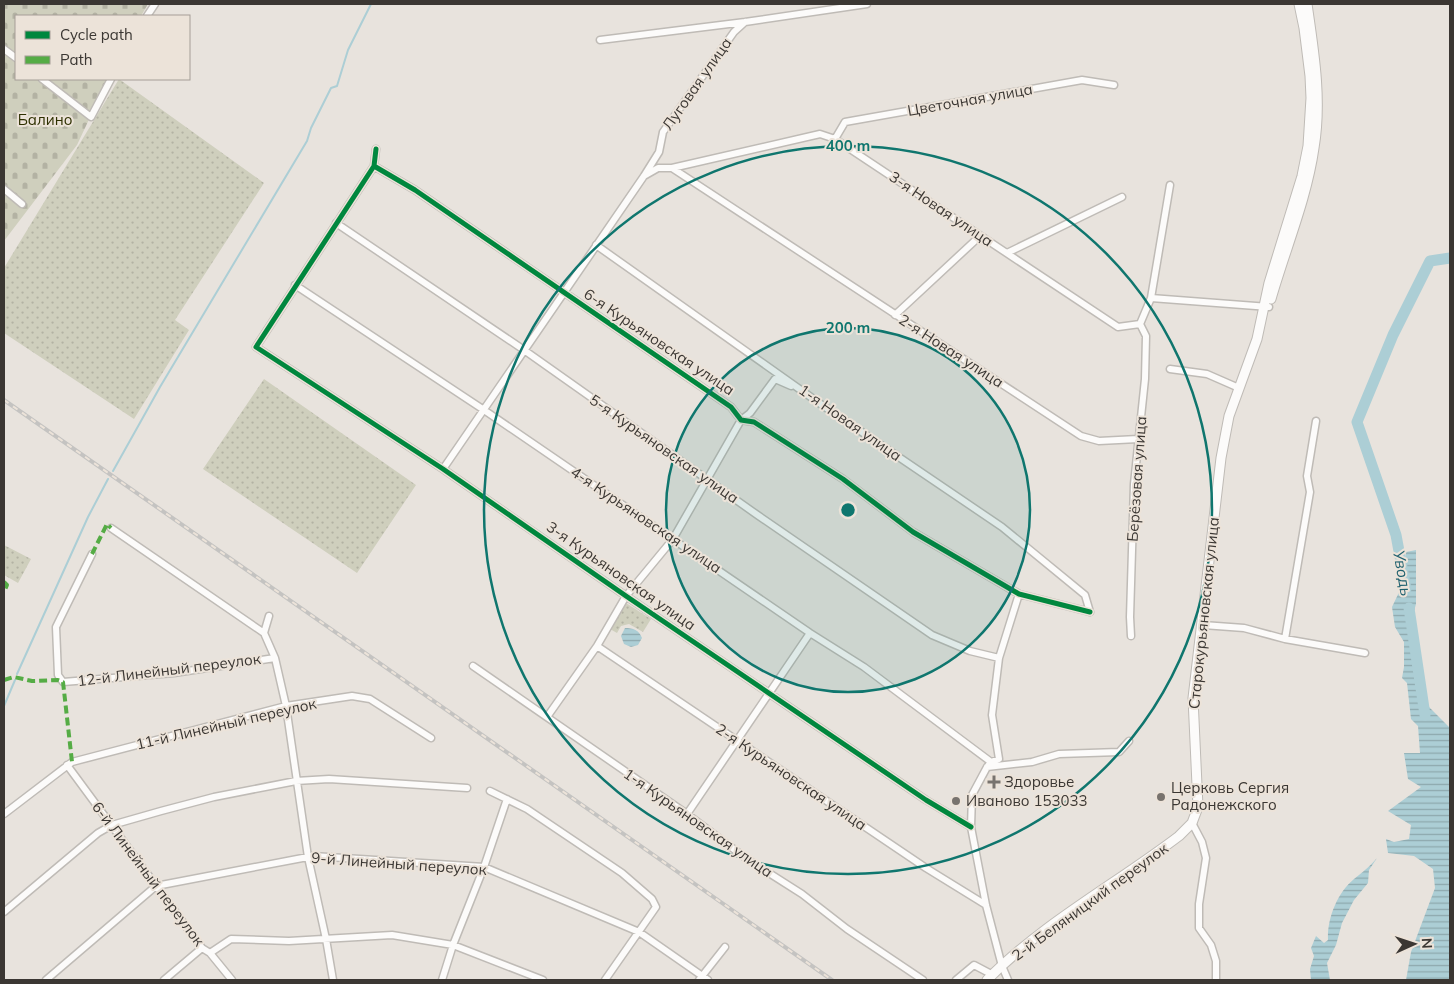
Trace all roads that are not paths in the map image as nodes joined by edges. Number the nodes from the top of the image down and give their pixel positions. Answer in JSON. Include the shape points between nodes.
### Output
{"nodes":[{"id":1,"x":155,"y":4,"type":"edge"},
{"id":2,"x":867,"y":4,"type":"edge"},
{"id":3,"x":1299,"y":4,"type":"edge"},
{"id":4,"x":1309,"y":4,"type":"edge"},
{"id":5,"x":148,"y":15,"type":"edge"},
{"id":6,"x":745,"y":22,"type":"junction"},
{"id":7,"x":600,"y":40,"type":"dead end"},
{"id":8,"x":4,"y":49,"type":"edge"},
{"id":9,"x":15,"y":57,"type":"edge"},
{"id":10,"x":43,"y":80,"type":"edge"},
{"id":11,"x":110,"y":80,"type":"edge"},
{"id":12,"x":1114,"y":85,"type":"dead end"},
{"id":13,"x":834,"y":139,"type":"junction"},
{"id":14,"x":376,"y":149,"type":"dead end"},
{"id":15,"x":374,"y":166,"type":"junction"},
{"id":16,"x":672,"y":168,"type":"junction"},
{"id":17,"x":644,"y":176,"type":"junction"},
{"id":18,"x":1170,"y":185,"type":"dead end"},
{"id":19,"x":4,"y":189,"type":"edge"},
{"id":20,"x":1122,"y":197,"type":"dead end"},
{"id":21,"x":22,"y":204,"type":"dead end"},
{"id":22,"x":336,"y":223,"type":"junction"},
{"id":23,"x":980,"y":236,"type":"junction"},
{"id":24,"x":594,"y":248,"type":"junction"},
{"id":25,"x":1007,"y":253,"type":"junction"},
{"id":26,"x":296,"y":285,"type":"junction"},
{"id":27,"x":564,"y":293,"type":"junction"},
{"id":28,"x":1151,"y":298,"type":"junction"},
{"id":29,"x":1267,"y":306,"type":"junction"},
{"id":30,"x":895,"y":314,"type":"junction"},
{"id":31,"x":1140,"y":324,"type":"junction"},
{"id":32,"x":524,"y":350,"type":"junction"},
{"id":33,"x":1170,"y":369,"type":"dead end"},
{"id":34,"x":1239,"y":388,"type":"junction"},
{"id":35,"x":803,"y":391,"type":"junction"},
{"id":36,"x":484,"y":410,"type":"junction"},
{"id":37,"x":741,"y":420,"type":"junction"},
{"id":38,"x":1316,"y":421,"type":"dead end"},
{"id":39,"x":1138,"y":440,"type":"junction"},
{"id":40,"x":443,"y":469,"type":"junction"},
{"id":41,"x":708,"y":480,"type":"junction"},
{"id":42,"x":111,"y":528,"type":"dead end"},
{"id":43,"x":673,"y":539,"type":"junction"},
{"id":44,"x":92,"y":554,"type":"dead end"},
{"id":45,"x":1019,"y":594,"type":"junction"},
{"id":46,"x":626,"y":596,"type":"junction"},
{"id":47,"x":1090,"y":612,"type":"joint"},
{"id":48,"x":269,"y":616,"type":"dead end"},
{"id":49,"x":1203,"y":625,"type":"junction"},
{"id":50,"x":264,"y":633,"type":"junction"},
{"id":51,"x":810,"y":633,"type":"junction"},
{"id":52,"x":1131,"y":636,"type":"dead end"},
{"id":53,"x":1285,"y":639,"type":"junction"},
{"id":54,"x":597,"y":646,"type":"junction"},
{"id":55,"x":1365,"y":653,"type":"dead end"},
{"id":56,"x":275,"y":658,"type":"junction"},
{"id":57,"x":999,"y":658,"type":"junction"},
{"id":58,"x":473,"y":666,"type":"dead end"},
{"id":59,"x":769,"y":692,"type":"junction"},
{"id":60,"x":286,"y":706,"type":"junction"},
{"id":61,"x":547,"y":716,"type":"junction"},
{"id":62,"x":431,"y":738,"type":"dead end"},
{"id":63,"x":738,"y":741,"type":"junction"},
{"id":64,"x":1129,"y":741,"type":"dead end"},
{"id":65,"x":69,"y":764,"type":"junction"},
{"id":66,"x":989,"y":765,"type":"junction"},
{"id":67,"x":296,"y":781,"type":"junction"},
{"id":68,"x":467,"y":788,"type":"dead end"},
{"id":69,"x":490,"y":791,"type":"dead end"},
{"id":70,"x":507,"y":799,"type":"junction"},
{"id":71,"x":4,"y":814,"type":"edge"},
{"id":72,"x":687,"y":814,"type":"junction"},
{"id":73,"x":1192,"y":823,"type":"junction"},
{"id":74,"x":112,"y":825,"type":"junction"},
{"id":75,"x":971,"y":827,"type":"junction"},
{"id":76,"x":308,"y":856,"type":"junction"},
{"id":77,"x":484,"y":867,"type":"junction"},
{"id":78,"x":156,"y":886,"type":"junction"},
{"id":79,"x":986,"y":905,"type":"junction"},
{"id":80,"x":4,"y":912,"type":"edge"},
{"id":81,"x":639,"y":932,"type":"junction"},
{"id":82,"x":326,"y":939,"type":"junction"},
{"id":83,"x":453,"y":946,"type":"junction"},
{"id":84,"x":725,"y":947,"type":"dead end"},
{"id":85,"x":202,"y":948,"type":"junction"},
{"id":86,"x":210,"y":953,"type":"junction"},
{"id":87,"x":1002,"y":966,"type":"junction"},
{"id":88,"x":990,"y":977,"type":"edge"},
{"id":89,"x":703,"y":979,"type":"edge"},
{"id":90,"x":46,"y":980,"type":"edge"},
{"id":91,"x":164,"y":980,"type":"edge"},
{"id":92,"x":232,"y":980,"type":"edge"},
{"id":93,"x":333,"y":980,"type":"edge"},
{"id":94,"x":442,"y":980,"type":"edge"},
{"id":95,"x":544,"y":980,"type":"edge"},
{"id":96,"x":605,"y":980,"type":"edge"},
{"id":97,"x":922,"y":980,"type":"edge"},
{"id":98,"x":956,"y":980,"type":"edge"},
{"id":99,"x":1008,"y":980,"type":"edge"},
{"id":100,"x":1216,"y":980,"type":"edge"}],
"edges":[{"from":1,"to":5,"type":"street"},
{"from":2,"to":6,"type":"street"},
{"from":3,"to":29,"type":"main road","name":"Старокурьяновская улица","via":[[1310,76],[1308,146],[1302,176],[1269,282]]},
{"from":4,"to":29,"type":"main road","via":[[1318,98],[1314,146],[1308,178]]},
{"from":6,"to":7,"type":"street"},
{"from":6,"to":17,"type":"street","name":"Луговая улица","via":[[734,32],[663,132],[659,152]]},
{"from":8,"to":9,"type":"street"},
{"from":10,"to":11,"type":"street","via":[[90,117]]},
{"from":12,"to":13,"type":"street","name":"Цветочная улица","via":[[1082,80],[845,122]]},
{"from":13,"to":16,"type":"street","name":"3-я Новая улица","via":[[820,134]]},
{"from":13,"to":23,"type":"street","name":"3-я Новая улица"},
{"from":14,"to":15,"type":"street"},
{"from":15,"to":22,"type":"street"},
{"from":15,"to":27,"type":"street","name":"6-я Курьяновская улица"},
{"from":16,"to":17,"type":"street","via":[[658,168]]},
{"from":16,"to":30,"type":"street","name":"2-я Новая улица"},
{"from":17,"to":24,"type":"street","name":"Луговая улица"},
{"from":18,"to":28,"type":"street"},
{"from":19,"to":21,"type":"street"},
{"from":20,"to":25,"type":"street"},
{"from":22,"to":26,"type":"street"},
{"from":22,"to":32,"type":"street","name":"5-я Курьяновская улица"},
{"from":23,"to":25,"type":"street","name":"3-я Новая улица"},
{"from":23,"to":30,"type":"street"},
{"from":24,"to":27,"type":"street","name":"Луговая улица"},
{"from":24,"to":35,"type":"street","name":"1-я Новая улица"},
{"from":25,"to":31,"type":"street","name":"3-я Новая улица","via":[[1118,326]]},
{"from":26,"to":36,"type":"street","name":"4-я Курьяновская улица"},
{"from":26,"to":40,"type":"street","name":"3-я Курьяновская улица","via":[[256,347]]},
{"from":27,"to":32,"type":"street","name":"Луговая улица"},
{"from":27,"to":37,"type":"street","name":"6-я Курьяновская улица","via":[[731,407]]},
{"from":28,"to":29,"type":"street"},
{"from":28,"to":31,"type":"street"},
{"from":29,"to":34,"type":"main road","name":"Старокурьяновская улица"},
{"from":30,"to":39,"type":"street","name":"2-я Новая улица","via":[[1081,436],[1099,441]]},
{"from":31,"to":39,"type":"street","name":"Берёзовая улица","via":[[1146,336]]},
{"from":32,"to":36,"type":"street","name":"Луговая улица"},
{"from":32,"to":41,"type":"street","name":"5-я Курьяновская улица"},
{"from":33,"to":34,"type":"street","via":[[1207,374]]},
{"from":34,"to":49,"type":"main road","name":"Старокурьяновская улица","via":[[1221,458]]},
{"from":35,"to":37,"type":"street","via":[[775,379]]},
{"from":35,"to":47,"type":"street","name":"1-я Новая улица","via":[[1009,532],[1085,595]]},
{"from":36,"to":40,"type":"street","name":"Луговая улица"},
{"from":36,"to":43,"type":"street","name":"4-я Курьяновская улица"},
{"from":37,"to":41,"type":"street"},
{"from":37,"to":45,"type":"street","name":"6-я Курьяновская улица","via":[[754,422],[843,479],[913,532]]},
{"from":38,"to":53,"type":"street","via":[[1306,476],[1310,492]]},
{"from":39,"to":52,"type":"street","name":"Берёзовая улица"},
{"from":40,"to":46,"type":"street","name":"3-я Курьяновская улица"},
{"from":41,"to":43,"type":"street"},
{"from":41,"to":57,"type":"street","name":"5-я Курьяновская улица","via":[[932,635],[970,651]]},
{"from":42,"to":50,"type":"street"},
{"from":43,"to":46,"type":"street"},
{"from":43,"to":51,"type":"street","name":"4-я Курьяновская улица"},
{"from":44,"to":56,"type":"street","name":"12-й Линейный переулок","via":[[56,627],[58,675],[63,682],[174,673]]},
{"from":45,"to":47,"type":"street","name":"6-я Курьяновская улица"},
{"from":45,"to":57,"type":"street"},
{"from":46,"to":54,"type":"street"},
{"from":46,"to":59,"type":"street","name":"3-я Курьяновская улица"},
{"from":48,"to":50,"type":"street"},
{"from":49,"to":53,"type":"street","via":[[1244,628]]},
{"from":49,"to":73,"type":"main road","name":"Старокурьяновская улица","via":[[1193,698],[1198,807]]},
{"from":50,"to":56,"type":"street"},
{"from":51,"to":59,"type":"street"},
{"from":51,"to":66,"type":"street","name":"4-я Курьяновская улица","via":[[864,667]]},
{"from":53,"to":55,"type":"street"},
{"from":54,"to":61,"type":"street"},
{"from":54,"to":63,"type":"street","name":"2-я Курьяновская улица"},
{"from":56,"to":60,"type":"street"},
{"from":57,"to":66,"type":"street","via":[[992,714],[999,759]]},
{"from":58,"to":61,"type":"street","name":"1-я Курьяновская улица"},
{"from":59,"to":63,"type":"street"},
{"from":59,"to":75,"type":"street","name":"3-я Курьяновская улица","via":[[926,800]]},
{"from":60,"to":62,"type":"street","name":"11-й Линейный переулок","via":[[352,696],[370,699]]},
{"from":60,"to":65,"type":"street","name":"11-й Линейный переулок"},
{"from":60,"to":67,"type":"street"},
{"from":61,"to":72,"type":"street","name":"1-я Курьяновская улица"},
{"from":63,"to":72,"type":"street"},
{"from":63,"to":79,"type":"street","name":"2-я Курьяновская улица"},
{"from":64,"to":66,"type":"street","via":[[1119,752],[1059,754],[1032,762]]},
{"from":65,"to":71,"type":"street"},
{"from":65,"to":74,"type":"street","name":"6-й Линейный переулок"},
{"from":66,"to":75,"type":"street","via":[[972,795]]},
{"from":67,"to":68,"type":"street","via":[[329,779]]},
{"from":67,"to":74,"type":"street","via":[[214,798]]},
{"from":67,"to":76,"type":"street"},
{"from":69,"to":70,"type":"street"},
{"from":70,"to":77,"type":"street"},
{"from":70,"to":81,"type":"street","via":[[622,873],[652,899],[656,907]]},
{"from":72,"to":97,"type":"street","name":"1-я Курьяновская улица","via":[[747,860],[802,894]]},
{"from":73,"to":87,"type":"main road","name":"2-й Беляницкий переулок","via":[[1155,855],[1085,902]]},
{"from":73,"to":100,"type":"street","via":[[1206,858],[1199,928],[1211,945],[1216,961]]},
{"from":74,"to":78,"type":"street","name":"6-й Линейный переулок"},
{"from":74,"to":80,"type":"street","via":[[98,833]]},
{"from":75,"to":79,"type":"street"},
{"from":76,"to":77,"type":"street","name":"9-й Линейный переулок"},
{"from":76,"to":78,"type":"street","name":"9-й Линейный переулок"},
{"from":76,"to":82,"type":"street"},
{"from":77,"to":81,"type":"street","name":"9-й Линейный переулок"},
{"from":77,"to":83,"type":"street"},
{"from":78,"to":85,"type":"street","name":"6-й Линейный переулок"},
{"from":78,"to":90,"type":"street"},
{"from":79,"to":87,"type":"street"},
{"from":81,"to":89,"type":"street","name":"9-й Линейный переулок"},
{"from":81,"to":96,"type":"street"},
{"from":82,"to":83,"type":"street","via":[[392,935]]},
{"from":82,"to":86,"type":"street","via":[[231,939]]},
{"from":82,"to":93,"type":"street"},
{"from":83,"to":94,"type":"street"},
{"from":83,"to":95,"type":"street"},
{"from":84,"to":89,"type":"street"},
{"from":85,"to":86,"type":"street","name":"6-й Линейный переулок"},
{"from":85,"to":91,"type":"street"},
{"from":86,"to":92,"type":"street","name":"6-й Линейный переулок"},
{"from":87,"to":88,"type":"main road","name":"2-й Беляницкий переулок"},
{"from":87,"to":99,"type":"street"},
{"from":88,"to":98,"type":"street","via":[[974,965]]}]}
